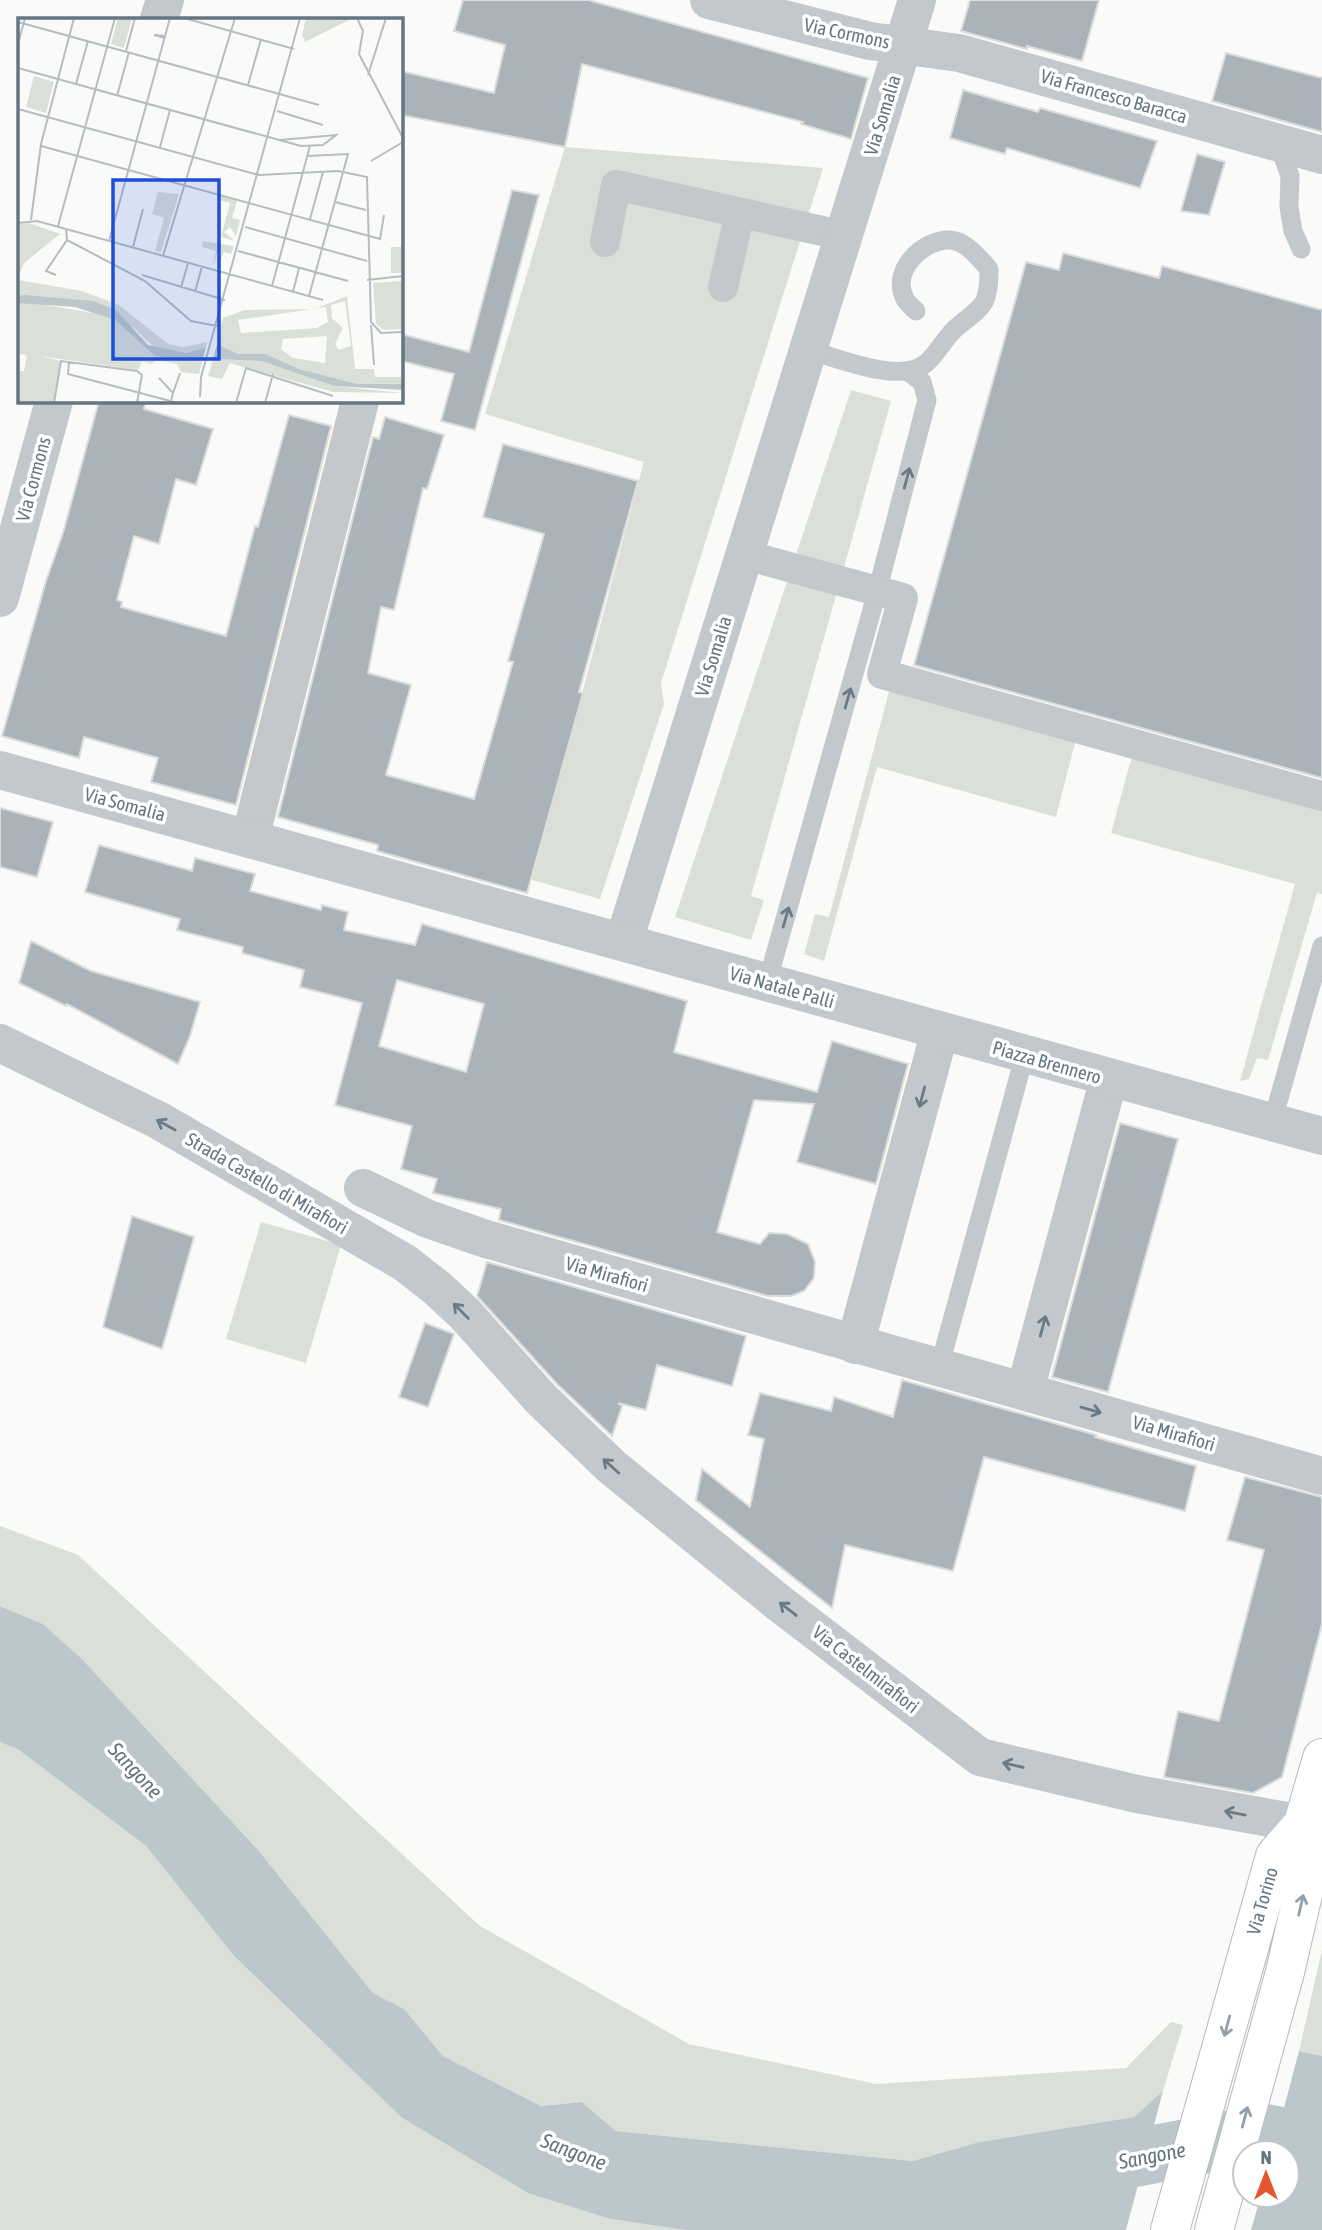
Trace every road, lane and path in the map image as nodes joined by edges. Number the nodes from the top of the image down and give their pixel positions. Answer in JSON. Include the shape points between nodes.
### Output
{"nodes":[{"id":1,"x":165,"y":0,"type":"edge"},
{"id":2,"x":709,"y":0,"type":"edge"},
{"id":3,"x":917,"y":0,"type":"edge"},
{"id":4,"x":159,"y":18,"type":"edge"},
{"id":5,"x":904,"y":44,"type":"junction"},
{"id":6,"x":1277,"y":142,"type":"junction"},
{"id":7,"x":1322,"y":155,"type":"edge"},
{"id":8,"x":740,"y":213,"type":"junction"},
{"id":9,"x":845,"y":236,"type":"junction"},
{"id":10,"x":605,"y":242,"type":"dead end"},
{"id":11,"x":1301,"y":249,"type":"dead end"},
{"id":12,"x":723,"y":287,"type":"dead end"},
{"id":13,"x":916,"y":311,"type":"dead end"},
{"id":14,"x":809,"y":350,"type":"junction"},
{"id":15,"x":907,"y":371,"type":"junction"},
{"id":16,"x":54,"y":402,"type":"edge"},
{"id":17,"x":360,"y":402,"type":"edge"},
{"id":18,"x":745,"y":555,"type":"junction"},
{"id":19,"x":877,"y":592,"type":"junction"},
{"id":20,"x":0,"y":598,"type":"edge"},
{"id":21,"x":0,"y":770,"type":"edge"},
{"id":22,"x":1322,"y":796,"type":"edge"},
{"id":23,"x":250,"y":839,"type":"junction"},
{"id":24,"x":624,"y":942,"type":"junction"},
{"id":25,"x":1322,"y":946,"type":"edge"},
{"id":26,"x":768,"y":983,"type":"junction"},
{"id":27,"x":940,"y":1031,"type":"junction"},
{"id":28,"x":0,"y":1043,"type":"edge"},
{"id":29,"x":1025,"y":1055,"type":"junction"},
{"id":30,"x":1109,"y":1077,"type":"junction"},
{"id":31,"x":1272,"y":1122,"type":"junction"},
{"id":32,"x":1322,"y":1136,"type":"edge"},
{"id":33,"x":363,"y":1188,"type":"dead end"},
{"id":34,"x":855,"y":1345,"type":"junction"},
{"id":35,"x":508,"y":1360,"type":"joint"},
{"id":36,"x":939,"y":1368,"type":"junction"},
{"id":37,"x":1025,"y":1391,"type":"junction"},
{"id":38,"x":1322,"y":1476,"type":"edge"},
{"id":39,"x":1322,"y":1758,"type":"edge"},
{"id":40,"x":1303,"y":1824,"type":"junction"},
{"id":41,"x":1170,"y":2230,"type":"edge"},
{"id":42,"x":1214,"y":2230,"type":"edge"}],
"edges":[{"from":1,"to":4,"type":"street"},
{"from":2,"to":5,"type":"street","name":"Via Cormons","via":[[870,41]]},
{"from":3,"to":5,"type":"street","name":"Via Somalia"},
{"from":5,"to":6,"type":"street","name":"Via Francesco Baracca","via":[[959,52]]},
{"from":5,"to":9,"type":"street","name":"Via Somalia"},
{"from":6,"to":7,"type":"street","name":"Via Francesco Baracca"},
{"from":6,"to":11,"type":"lane","via":[[1290,176],[1289,207]]},
{"from":8,"to":9,"type":"street"},
{"from":8,"to":10,"type":"street","via":[[616,186]]},
{"from":8,"to":12,"type":"street"},
{"from":9,"to":14,"type":"street","name":"Via Somalia"},
{"from":13,"to":15,"type":"lane","via":[[904,298],[902,282],[907,262],[926,246],[951,240],[971,250],[989,269],[989,294],[976,313],[942,342],[925,364]]},
{"from":14,"to":15,"type":"lane","via":[[866,367]]},
{"from":14,"to":18,"type":"street","name":"Via Somalia"},
{"from":19,"to":15,"type":"lane","one_way":true,"via":[[928,400],[922,382]]},
{"from":16,"to":20,"type":"street","name":"Via Cormons"},
{"from":17,"to":23,"type":"street"},
{"from":18,"to":19,"type":"street"},
{"from":18,"to":24,"type":"street","name":"Via Somalia"},
{"from":19,"to":22,"type":"street","via":[[903,598],[881,674]]},
{"from":26,"to":19,"type":"lane","one_way":true},
{"from":21,"to":23,"type":"street","name":"Via Somalia"},
{"from":23,"to":24,"type":"street","name":"Via Somalia"},
{"from":24,"to":26,"type":"street","name":"Via Natale Palli"},
{"from":25,"to":31,"type":"lane"},
{"from":26,"to":27,"type":"street","name":"Via Natale Palli"},
{"from":27,"to":29,"type":"street","name":"Piazza Brennero"},
{"from":27,"to":34,"type":"street","one_way":true},
{"from":35,"to":28,"type":"street","name":"Strada Castello di Mirafiori","one_way":true,"via":[[437,1288],[405,1263],[158,1120]]},
{"from":29,"to":30,"type":"street","name":"Piazza Brennero"},
{"from":29,"to":36,"type":"lane"},
{"from":30,"to":31,"type":"street"},
{"from":37,"to":30,"type":"street","name":"Piazza Brennero","one_way":true},
{"from":31,"to":32,"type":"street"},
{"from":33,"to":34,"type":"street","name":"Via Mirafiori","via":[[428,1219],[486,1239]]},
{"from":34,"to":36,"type":"street"},
{"from":40,"to":35,"type":"street","name":"Via Castelmirafiori","one_way":true,"via":[[1137,1794],[979,1757],[612,1467],[541,1399]]},
{"from":36,"to":37,"type":"street"},
{"from":37,"to":38,"type":"street","name":"Via Mirafiori","one_way":true},
{"from":39,"to":40,"type":"main road"},
{"from":40,"to":41,"type":"main road","name":"Via Torino","one_way":true,"via":[[1275,1856]]},
{"from":42,"to":40,"type":"main road","name":"Via Torino","one_way":true,"via":[[1310,1864]]}]}
